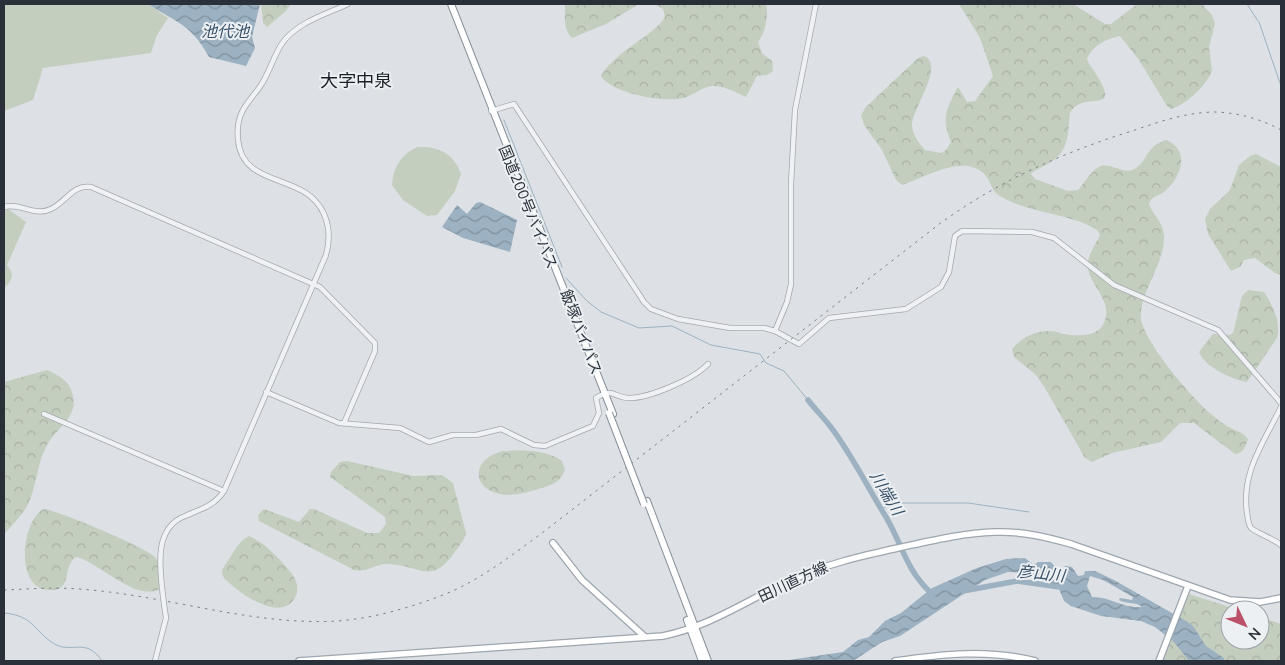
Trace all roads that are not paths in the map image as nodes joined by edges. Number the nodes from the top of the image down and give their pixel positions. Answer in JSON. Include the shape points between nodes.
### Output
{"nodes":[{"id":1,"x":348,"y":4,"type":"edge"},
{"id":2,"x":450,"y":4,"type":"edge"},
{"id":3,"x":816,"y":4,"type":"edge"},
{"id":4,"x":492,"y":111,"type":"junction"},
{"id":5,"x":4,"y":207,"type":"edge"},
{"id":6,"x":313,"y":283,"type":"junction"},
{"id":7,"x":775,"y":331,"type":"junction"},
{"id":8,"x":708,"y":364,"type":"dead end"},
{"id":9,"x":266,"y":392,"type":"junction"},
{"id":10,"x":603,"y":394,"type":"junction"},
{"id":11,"x":1281,"y":403,"type":"edge"},
{"id":12,"x":1281,"y":407,"type":"edge"},
{"id":13,"x":44,"y":414,"type":"dead end"},
{"id":14,"x":344,"y":423,"type":"junction"},
{"id":15,"x":224,"y":491,"type":"junction"},
{"id":16,"x":553,"y":542,"type":"dead end"},
{"id":17,"x":1281,"y":545,"type":"edge"},
{"id":18,"x":1188,"y":587,"type":"junction"},
{"id":19,"x":1281,"y":598,"type":"edge"},
{"id":20,"x":693,"y":631,"type":"junction"},
{"id":21,"x":645,"y":637,"type":"junction"},
{"id":22,"x":391,"y":658,"type":"edge"},
{"id":23,"x":156,"y":661,"type":"edge"},
{"id":24,"x":299,"y":661,"type":"edge"},
{"id":25,"x":702,"y":661,"type":"edge"},
{"id":26,"x":708,"y":661,"type":"edge"},
{"id":27,"x":894,"y":661,"type":"edge"},
{"id":28,"x":1035,"y":661,"type":"edge"},
{"id":29,"x":1159,"y":661,"type":"edge"}],
"edges":[{"from":1,"to":6,"type":"street","via":[[287,36],[262,83],[243,110],[238,127],[238,145],[250,166],[269,178],[305,191],[320,206],[327,220],[329,243]]},
{"from":2,"to":4,"type":"highway","name":"国道200号バイパス"},
{"from":3,"to":7,"type":"street","via":[[795,110],[791,284]]},
{"from":4,"to":7,"type":"street","via":[[514,104],[633,286],[651,308],[695,323]]},
{"from":4,"to":10,"type":"highway","name":"国道200号バイパス"},
{"from":5,"to":6,"type":"street","via":[[43,212],[58,205],[77,188],[91,187]]},
{"from":6,"to":9,"type":"street"},
{"from":6,"to":14,"type":"street","via":[[375,343],[376,351]]},
{"from":7,"to":11,"type":"street","via":[[799,344],[829,318],[906,309],[944,283],[949,272],[954,236],[962,231],[1038,233],[1054,238],[1114,285],[1218,330]]},
{"from":8,"to":10,"type":"street","via":[[692,377],[651,393],[627,398],[615,393]]},
{"from":9,"to":14,"type":"street"},
{"from":9,"to":15,"type":"street"},
{"from":10,"to":14,"type":"street","via":[[596,398],[598,414],[593,426],[545,446],[534,445],[500,429],[476,435],[453,435],[429,442],[400,428]]},
{"from":10,"to":20,"type":"highway","name":"国道200号バイパス","bridge":true},
{"from":12,"to":17,"type":"street","via":[[1248,475],[1245,489],[1250,526]]},
{"from":13,"to":15,"type":"street"},
{"from":15,"to":23,"type":"street","bridge":true,"via":[[214,503],[177,520],[168,530],[159,559],[166,618]]},
{"from":16,"to":21,"type":"main road","via":[[582,580]]},
{"from":18,"to":19,"type":"main road","name":"田川直方線","via":[[1241,601]]},
{"from":18,"to":20,"type":"main road","name":"田川直方線","via":[[1131,564],[1048,538],[996,532],[969,534],[862,556],[812,571]]},
{"from":18,"to":29,"type":"main road"},
{"from":20,"to":21,"type":"main road","name":"田川直方線"},
{"from":20,"to":25,"type":"highway"},
{"from":20,"to":26,"type":"highway"},
{"from":21,"to":22,"type":"main road","name":"田川直方線"},
{"from":22,"to":24,"type":"main road","name":"田川直方線"},
{"from":27,"to":28,"type":"main road","via":[[977,653]]}]}
